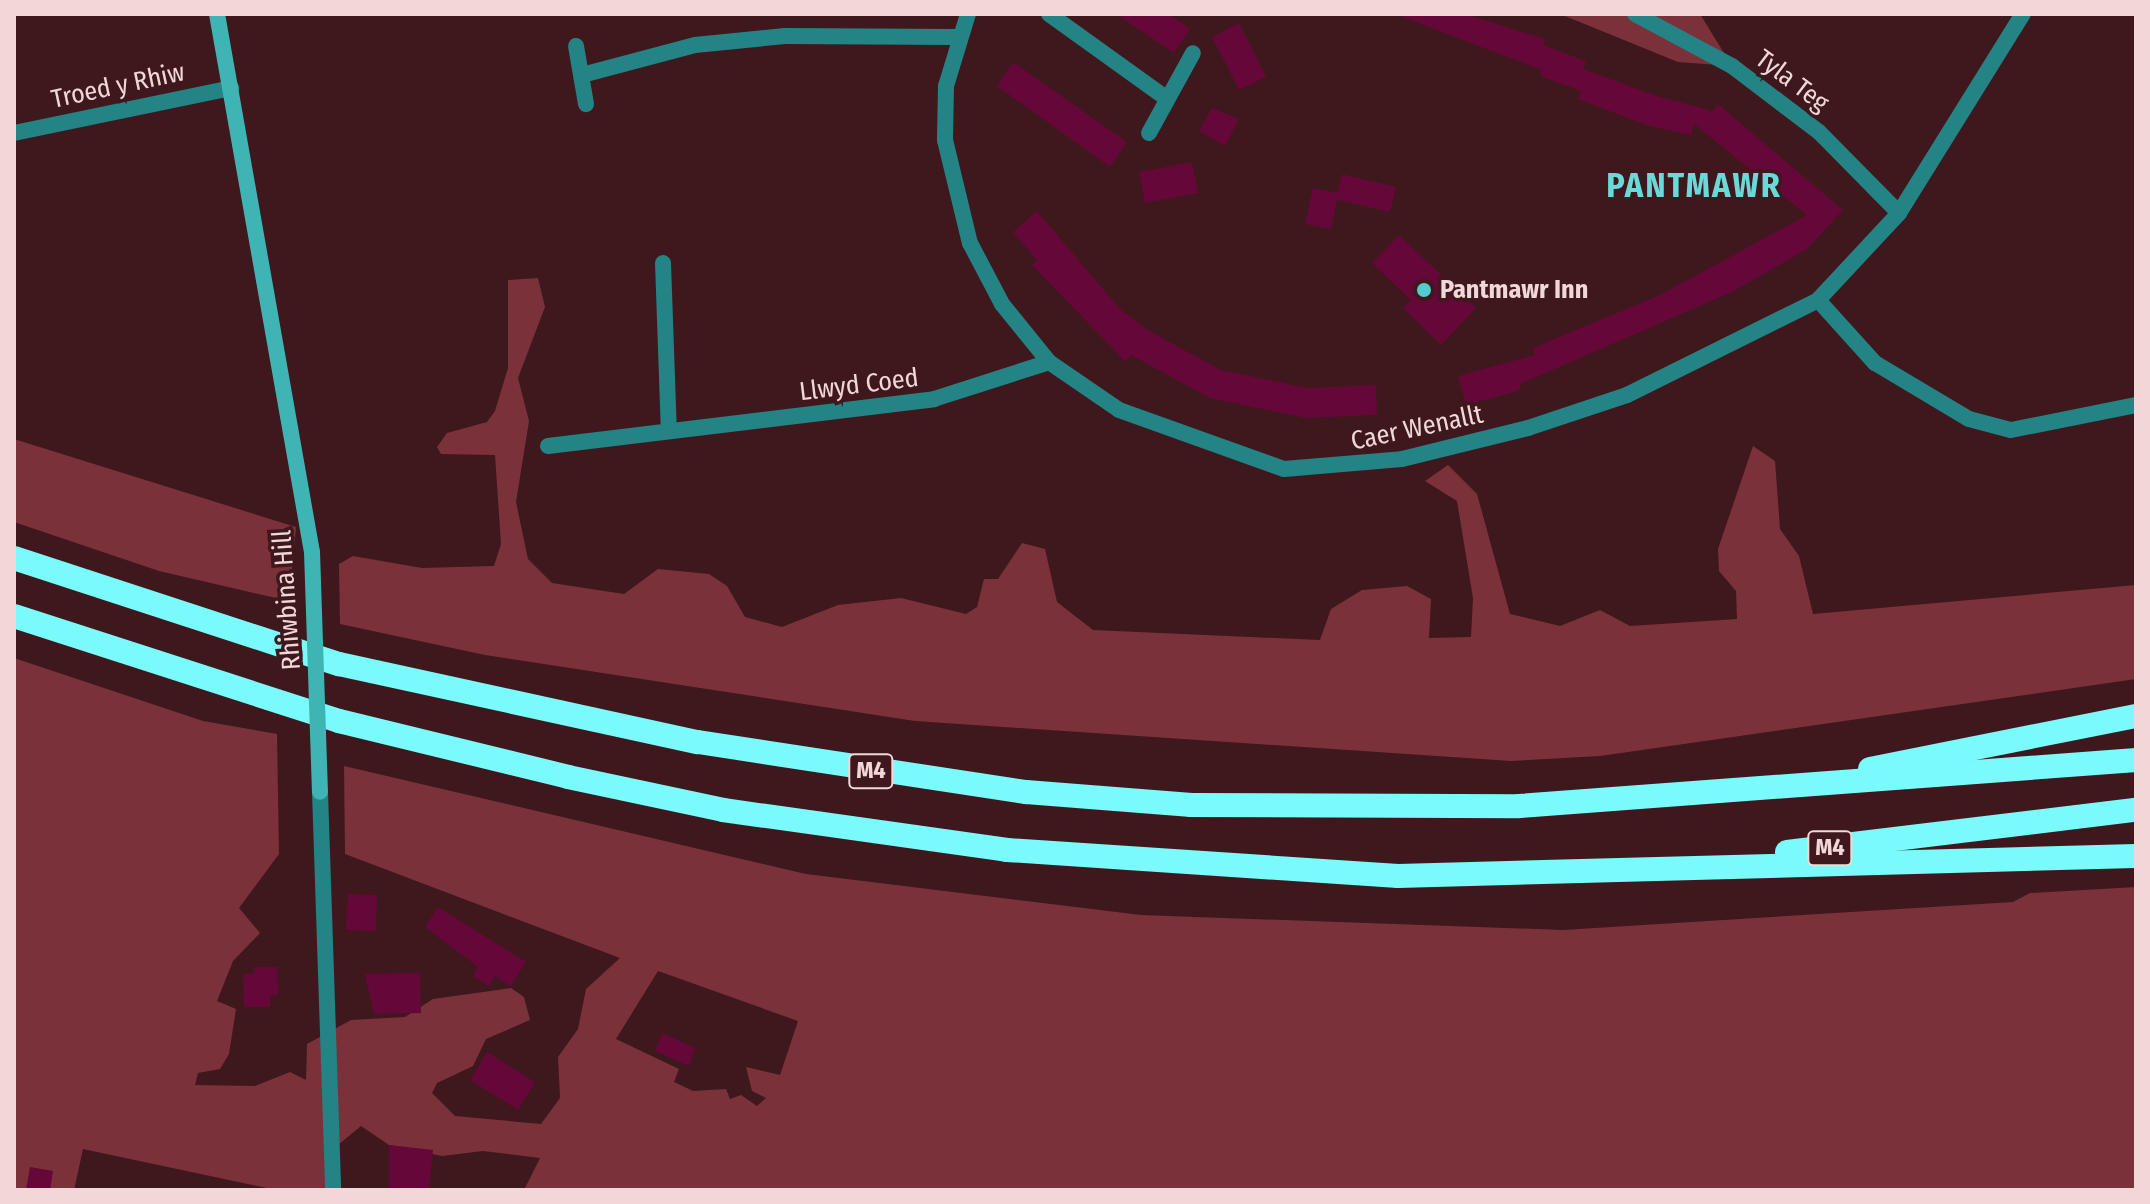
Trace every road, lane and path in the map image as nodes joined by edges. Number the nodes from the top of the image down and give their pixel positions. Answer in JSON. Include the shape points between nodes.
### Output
{"nodes":[{"id":1,"x":217,"y":14,"type":"edge"},
{"id":2,"x":968,"y":14,"type":"edge"},
{"id":3,"x":1049,"y":14,"type":"edge"},
{"id":4,"x":1635,"y":14,"type":"edge"},
{"id":5,"x":2023,"y":14,"type":"edge"},
{"id":6,"x":955,"y":37,"type":"junction"},
{"id":7,"x":576,"y":46,"type":"dead end"},
{"id":8,"x":1193,"y":53,"type":"dead end"},
{"id":9,"x":582,"y":75,"type":"junction"},
{"id":10,"x":231,"y":88,"type":"junction"},
{"id":11,"x":1166,"y":98,"type":"junction"},
{"id":12,"x":586,"y":104,"type":"dead end"},
{"id":13,"x":14,"y":133,"type":"edge"},
{"id":14,"x":1149,"y":133,"type":"dead end"},
{"id":15,"x":1899,"y":213,"type":"junction"},
{"id":16,"x":663,"y":263,"type":"dead end"},
{"id":17,"x":1818,"y":300,"type":"junction"},
{"id":18,"x":1049,"y":362,"type":"junction"},
{"id":19,"x":2136,"y":405,"type":"edge"},
{"id":20,"x":669,"y":431,"type":"junction"},
{"id":21,"x":548,"y":446,"type":"dead end"},
{"id":22,"x":14,"y":558,"type":"edge"},
{"id":23,"x":14,"y":616,"type":"edge"},
{"id":24,"x":2136,"y":716,"type":"edge"},
{"id":25,"x":2136,"y":760,"type":"edge"},
{"id":26,"x":1754,"y":792,"type":"junction"},
{"id":27,"x":2136,"y":810,"type":"edge"},
{"id":28,"x":2136,"y":856,"type":"edge"},
{"id":29,"x":1522,"y":876,"type":"junction"},
{"id":30,"x":333,"y":1190,"type":"edge"}],
"edges":[{"from":1,"to":10,"type":"street","name":"Rhiwbina Hill"},
{"from":2,"to":6,"type":"street","name":"Caer Wenallt"},
{"from":3,"to":11,"type":"street"},
{"from":4,"to":15,"type":"street","name":"Tyla Teg","via":[[1732,66],[1819,132]]},
{"from":5,"to":15,"type":"street","name":"Caer Wenallt"},
{"from":6,"to":9,"type":"street","via":[[785,36],[695,45]]},
{"from":6,"to":18,"type":"street","name":"Caer Wenallt","via":[[946,86],[953,190],[970,243],[1002,304]]},
{"from":7,"to":9,"type":"street"},
{"from":8,"to":11,"type":"street"},
{"from":9,"to":12,"type":"street"},
{"from":10,"to":13,"type":"street","name":"Troed y Rhiw"},
{"from":10,"to":30,"type":"street","name":"Rhiwbina Hill","bridge":true,"via":[[312,552]]},
{"from":11,"to":14,"type":"street"},
{"from":15,"to":17,"type":"street","name":"Caer Wenallt"},
{"from":16,"to":20,"type":"street"},
{"from":17,"to":18,"type":"street","name":"Caer Wenallt","via":[[1627,395],[1464,445],[1342,469],[1284,469],[1168,433]]},
{"from":17,"to":19,"type":"street","via":[[1875,363],[1969,419],[2011,430]]},
{"from":18,"to":20,"type":"street","name":"Llwyd Coed","via":[[934,399]]},
{"from":20,"to":21,"type":"street","name":"Llwyd Coed"},
{"from":22,"to":26,"type":"highway","number":"M4","via":[[339,664],[683,739],[876,772],[1207,806],[1519,806]]},
{"from":23,"to":29,"type":"highway","number":"M4","via":[[339,721],[723,810],[1114,860]]},
{"from":24,"to":26,"type":"highway","number":"M4"},
{"from":25,"to":26,"type":"highway","number":"M4"},
{"from":27,"to":29,"type":"highway","number":"M4","via":[[1920,840]]},
{"from":28,"to":29,"type":"highway","number":"M4"}]}
